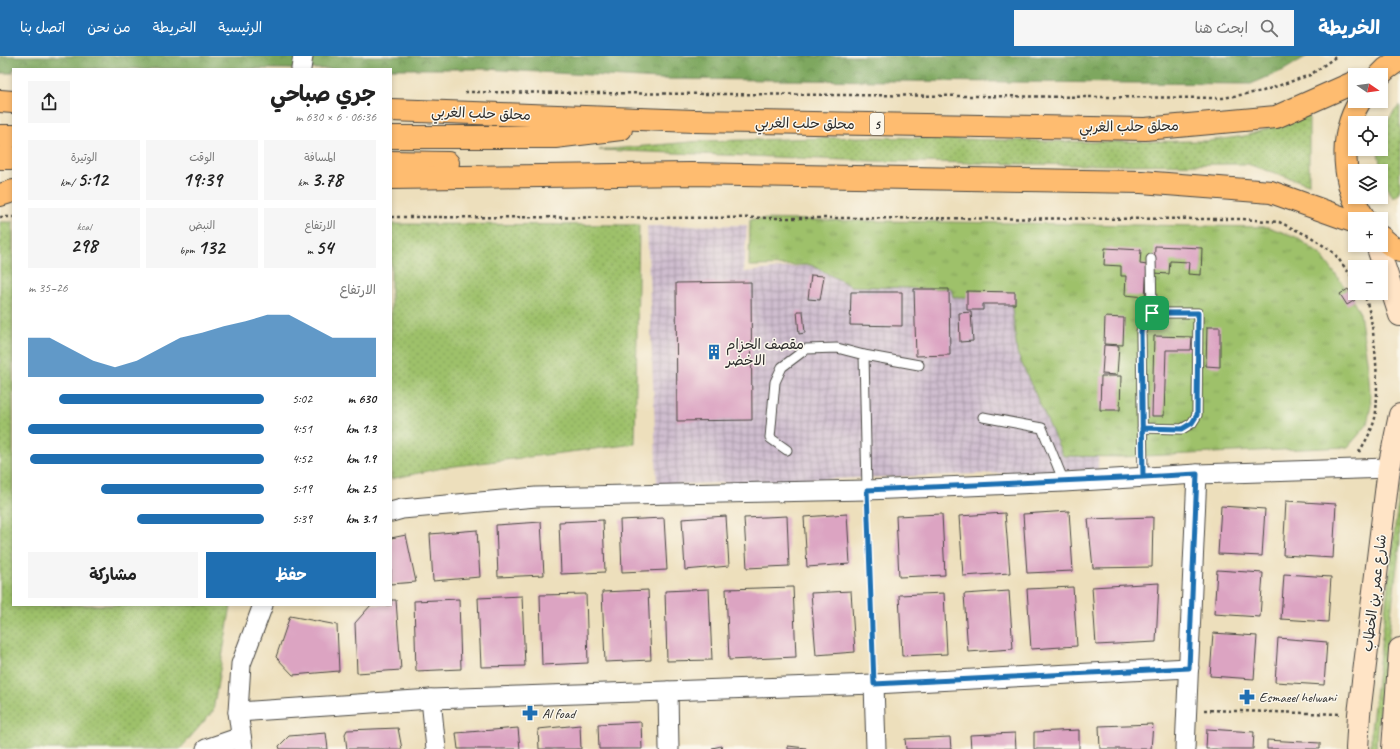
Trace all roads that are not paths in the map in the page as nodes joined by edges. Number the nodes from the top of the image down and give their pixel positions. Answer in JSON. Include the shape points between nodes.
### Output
{"nodes":[{"id":1,"x":303,"y":56,"type":"edge"},
{"id":2,"x":301,"y":68,"type":"edge"},
{"id":3,"x":1348,"y":85,"type":"edge"},
{"id":4,"x":0,"y":102,"type":"edge"},
{"id":5,"x":12,"y":102,"type":"edge"},
{"id":6,"x":1357,"y":108,"type":"edge"},
{"id":7,"x":392,"y":110,"type":"edge"},
{"id":8,"x":694,"y":121,"type":"junction"},
{"id":9,"x":0,"y":136,"type":"edge"},
{"id":10,"x":12,"y":136,"type":"edge"},
{"id":11,"x":392,"y":137,"type":"edge"},
{"id":12,"x":0,"y":158,"type":"edge"},
{"id":13,"x":12,"y":158,"type":"edge"},
{"id":14,"x":392,"y":162,"type":"edge"},
{"id":15,"x":691,"y":174,"type":"junction"},
{"id":16,"x":392,"y":178,"type":"edge"},
{"id":17,"x":0,"y":184,"type":"edge"},
{"id":18,"x":12,"y":184,"type":"edge"},
{"id":19,"x":12,"y":191,"type":"edge"},
{"id":20,"x":0,"y":195,"type":"edge"},
{"id":21,"x":1360,"y":212,"type":"edge"},
{"id":22,"x":1348,"y":220,"type":"edge"},
{"id":23,"x":1388,"y":243,"type":"edge"},
{"id":24,"x":1400,"y":251,"type":"edge"},
{"id":25,"x":1379,"y":252,"type":"edge"},
{"id":26,"x":1151,"y":259,"type":"dead end"},
{"id":27,"x":1152,"y":313,"type":"junction"},
{"id":28,"x":1400,"y":315,"type":"edge"},
{"id":29,"x":864,"y":355,"type":"junction"},
{"id":30,"x":919,"y":365,"type":"dead end"},
{"id":31,"x":1400,"y":415,"type":"edge"},
{"id":32,"x":983,"y":417,"type":"dead end"},
{"id":33,"x":1142,"y":428,"type":"junction"},
{"id":34,"x":787,"y":450,"type":"dead end"},
{"id":35,"x":1389,"y":468,"type":"junction"},
{"id":36,"x":1197,"y":474,"type":"junction"},
{"id":37,"x":1143,"y":477,"type":"junction"},
{"id":38,"x":1064,"y":482,"type":"junction"},
{"id":39,"x":867,"y":490,"type":"junction"},
{"id":40,"x":392,"y":512,"type":"edge"},
{"id":41,"x":263,"y":606,"type":"edge"},
{"id":42,"x":1400,"y":649,"type":"edge"},
{"id":43,"x":1189,"y":668,"type":"junction"},
{"id":44,"x":874,"y":684,"type":"junction"},
{"id":45,"x":668,"y":691,"type":"junction"},
{"id":46,"x":431,"y":699,"type":"junction"},
{"id":47,"x":238,"y":712,"type":"junction"},
{"id":48,"x":242,"y":743,"type":"edge"},
{"id":49,"x":206,"y":749,"type":"edge"},
{"id":50,"x":436,"y":749,"type":"edge"},
{"id":51,"x":669,"y":749,"type":"edge"},
{"id":52,"x":876,"y":749,"type":"edge"},
{"id":53,"x":1185,"y":749,"type":"edge"},
{"id":54,"x":1357,"y":749,"type":"edge"},
{"id":55,"x":1393,"y":749,"type":"edge"}],
"edges":[{"from":1,"to":2,"type":"street"},
{"from":3,"to":8,"type":"highway","name":"محلق حلب الغربي","number":"5","via":[[1276,117],[1145,129]]},
{"from":4,"to":5,"type":"highway"},
{"from":6,"to":21,"type":"highway","via":[[1350,124],[1346,168],[1351,190]]},
{"from":7,"to":8,"type":"highway","name":"محلق حلب الغربي","number":"5"},
{"from":8,"to":11,"type":"highway","via":[[555,137]]},
{"from":9,"to":10,"type":"highway"},
{"from":12,"to":13,"type":"highway"},
{"from":14,"to":15,"type":"highway","via":[[551,164]]},
{"from":15,"to":16,"type":"highway"},
{"from":15,"to":22,"type":"highway","via":[[1141,182],[1271,192]]},
{"from":17,"to":18,"type":"highway"},
{"from":19,"to":20,"type":"highway"},
{"from":23,"to":24,"type":"highway"},
{"from":25,"to":28,"type":"street"},
{"from":26,"to":27,"type":"lane"},
{"from":27,"to":33,"type":"lane","via":[[1146,313],[1141,332]]},
{"from":27,"to":33,"type":"lane","via":[[1198,313],[1197,415],[1192,423],[1182,429]]},
{"from":29,"to":30,"type":"lane"},
{"from":29,"to":34,"type":"lane","via":[[837,348],[806,349],[782,366],[775,382],[770,438]]},
{"from":29,"to":39,"type":"lane"},
{"from":31,"to":35,"type":"street","name":"شارع عمر بن الخطاب"},
{"from":32,"to":38,"type":"lane","via":[[1042,428]]},
{"from":33,"to":37,"type":"lane"},
{"from":35,"to":36,"type":"street"},
{"from":35,"to":54,"type":"street","name":"شارع عمر بن الخطاب"},
{"from":36,"to":37,"type":"street"},
{"from":36,"to":43,"type":"street"},
{"from":37,"to":38,"type":"street"},
{"from":38,"to":39,"type":"street"},
{"from":39,"to":40,"type":"street","via":[[536,497]]},
{"from":41,"to":47,"type":"street","via":[[242,664]]},
{"from":42,"to":55,"type":"street"},
{"from":43,"to":44,"type":"street"},
{"from":43,"to":53,"type":"street"},
{"from":44,"to":45,"type":"street"},
{"from":44,"to":52,"type":"street"},
{"from":45,"to":46,"type":"street"},
{"from":45,"to":51,"type":"street"},
{"from":46,"to":47,"type":"street"},
{"from":46,"to":50,"type":"street"},
{"from":47,"to":48,"type":"street"},
{"from":48,"to":49,"type":"street"}]}
